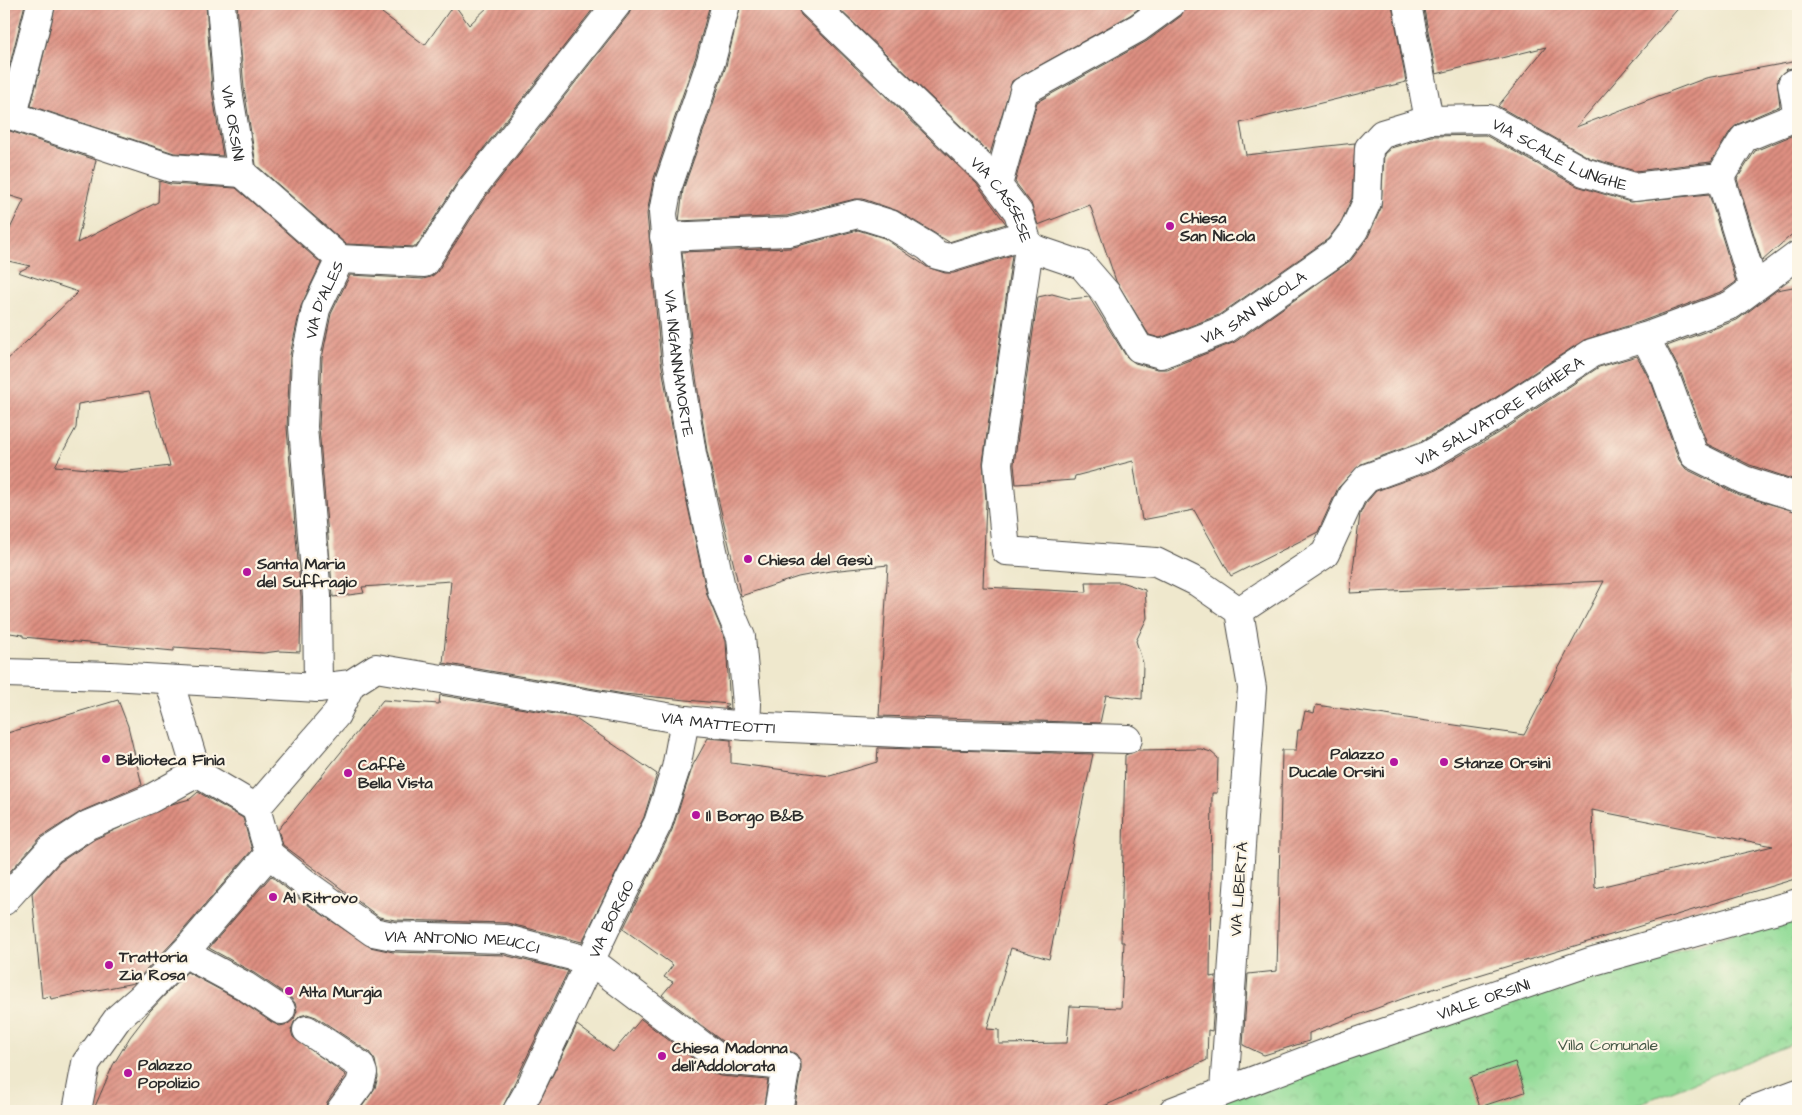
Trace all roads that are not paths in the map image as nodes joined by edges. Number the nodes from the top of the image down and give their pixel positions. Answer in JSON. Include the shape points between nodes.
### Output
{"nodes":[{"id":1,"x":41,"y":4,"type":"edge"},
{"id":2,"x":221,"y":4,"type":"edge"},
{"id":3,"x":617,"y":4,"type":"edge"},
{"id":4,"x":726,"y":4,"type":"edge"},
{"id":5,"x":812,"y":4,"type":"edge"},
{"id":6,"x":1171,"y":4,"type":"edge"},
{"id":7,"x":1407,"y":4,"type":"edge"},
{"id":8,"x":1798,"y":82,"type":"edge"},
{"id":9,"x":8,"y":114,"type":"edge"},
{"id":10,"x":1429,"y":120,"type":"junction"},
{"id":11,"x":242,"y":173,"type":"junction"},
{"id":12,"x":1720,"y":177,"type":"junction"},
{"id":13,"x":998,"y":185,"type":"junction"},
{"id":14,"x":664,"y":237,"type":"junction"},
{"id":15,"x":1026,"y":241,"type":"junction"},
{"id":16,"x":1798,"y":255,"type":"edge"},
{"id":17,"x":340,"y":258,"type":"junction"},
{"id":18,"x":1754,"y":287,"type":"junction"},
{"id":19,"x":1645,"y":337,"type":"junction"},
{"id":20,"x":1798,"y":497,"type":"edge"},
{"id":21,"x":1240,"y":611,"type":"junction"},
{"id":22,"x":4,"y":673,"type":"edge"},
{"id":23,"x":169,"y":680,"type":"junction"},
{"id":24,"x":352,"y":684,"type":"junction"},
{"id":25,"x":318,"y":688,"type":"junction"},
{"id":26,"x":685,"y":720,"type":"junction"},
{"id":27,"x":746,"y":726,"type":"junction"},
{"id":28,"x":1128,"y":739,"type":"dead end"},
{"id":29,"x":198,"y":773,"type":"junction"},
{"id":30,"x":256,"y":808,"type":"junction"},
{"id":31,"x":269,"y":854,"type":"junction"},
{"id":32,"x":4,"y":901,"type":"edge"},
{"id":33,"x":1798,"y":903,"type":"edge"},
{"id":34,"x":185,"y":952,"type":"junction"},
{"id":35,"x":591,"y":961,"type":"junction"},
{"id":36,"x":281,"y":1010,"type":"dead end"},
{"id":37,"x":307,"y":1030,"type":"dead end"},
{"id":38,"x":1224,"y":1090,"type":"junction"},
{"id":39,"x":1798,"y":1092,"type":"edge"},
{"id":40,"x":77,"y":1111,"type":"edge"},
{"id":41,"x":340,"y":1111,"type":"edge"},
{"id":42,"x":517,"y":1111,"type":"edge"},
{"id":43,"x":778,"y":1111,"type":"edge"},
{"id":44,"x":1173,"y":1111,"type":"edge"},
{"id":45,"x":1750,"y":1111,"type":"edge"}],
"edges":[{"from":1,"to":9,"type":"street"},
{"from":2,"to":11,"type":"street","name":"VIA ORSINI","via":[[228,90]]},
{"from":3,"to":17,"type":"street","name":"VIA D'ALES","via":[[470,191],[424,263]]},
{"from":4,"to":14,"type":"street","name":"VIA INGANNAMORTE","via":[[712,61],[668,186],[662,213]]},
{"from":5,"to":13,"type":"street","name":"VIA CASSESE","via":[[949,133]]},
{"from":6,"to":13,"type":"street","via":[[1138,28],[1024,91]]},
{"from":7,"to":10,"type":"street"},
{"from":8,"to":12,"type":"street","via":[[1792,84],[1798,116],[1744,138]]},
{"from":9,"to":11,"type":"street","via":[[172,168]]},
{"from":10,"to":12,"type":"street","name":"VIA SCALE LUNGHE","via":[[1489,119],[1584,172],[1634,187]]},
{"from":10,"to":15,"type":"street","name":"VIA SAN NICOLA","via":[[1382,134],[1368,148],[1367,202],[1354,230],[1339,250],[1226,329],[1162,354],[1139,348],[1107,294],[1082,265]]},
{"from":11,"to":17,"type":"street","name":"VIA ORSINI"},
{"from":12,"to":18,"type":"street"},
{"from":13,"to":15,"type":"street","name":"VIA CASSESE","via":[[1018,212]]},
{"from":14,"to":15,"type":"street","via":[[790,232],[858,214],[890,224],[937,255],[949,258]]},
{"from":14,"to":27,"type":"street","name":"VIA INGANNAMORTE","via":[[677,359],[692,454],[722,592],[741,637]]},
{"from":15,"to":21,"type":"street","name":"VIA CASSESE","via":[[998,464],[1006,551],[1156,562],[1197,582]]},
{"from":16,"to":18,"type":"street","name":"VIA SALVATORE FIGHERA"},
{"from":17,"to":25,"type":"street","name":"VIA D'ALES","via":[[316,308],[306,356],[303,427],[317,596]]},
{"from":18,"to":19,"type":"street","name":"VIA SALVATORE FIGHERA","via":[[1731,305]]},
{"from":19,"to":20,"type":"street","via":[[1666,378],[1694,455],[1744,480]]},
{"from":19,"to":21,"type":"street","name":"VIA SALVATORE FIGHERA","via":[[1592,353],[1491,419],[1427,456],[1367,478],[1352,495],[1325,554]]},
{"from":21,"to":38,"type":"street","name":"VIA LIBERTÀ","via":[[1252,688]]},
{"from":22,"to":23,"type":"street","name":"VIA MATTEOTTI"},
{"from":23,"to":25,"type":"street","name":"VIA MATTEOTTI"},
{"from":23,"to":29,"type":"street"},
{"from":24,"to":25,"type":"street","name":"VIA MATTEOTTI"},
{"from":24,"to":26,"type":"street","name":"VIA MATTEOTTI","via":[[376,668]]},
{"from":24,"to":30,"type":"street","via":[[336,715]]},
{"from":26,"to":27,"type":"street","name":"VIA MATTEOTTI"},
{"from":26,"to":35,"type":"street","name":"VIA BORGO","via":[[676,768],[658,824]]},
{"from":27,"to":28,"type":"street","name":"VIA MATTEOTTI"},
{"from":29,"to":30,"type":"street"},
{"from":29,"to":32,"type":"street","via":[[150,799],[88,825],[50,850]]},
{"from":30,"to":31,"type":"street"},
{"from":31,"to":34,"type":"street"},
{"from":31,"to":35,"type":"street","name":"VIA ANTONIO MEUCCI","via":[[373,932],[393,936],[506,939]]},
{"from":33,"to":38,"type":"street","name":"VIALE ORSINI","via":[[1590,962]]},
{"from":34,"to":36,"type":"street"},
{"from":34,"to":40,"type":"street","via":[[118,1018],[86,1063]]},
{"from":35,"to":42,"type":"street","name":"VIA BORGO"},
{"from":35,"to":43,"type":"street","via":[[721,1060],[786,1066]]},
{"from":37,"to":41,"type":"street","via":[[360,1064],[363,1073],[360,1084]]},
{"from":38,"to":44,"type":"street","name":"VIALE ORSINI"},
{"from":39,"to":45,"type":"street"}]}
